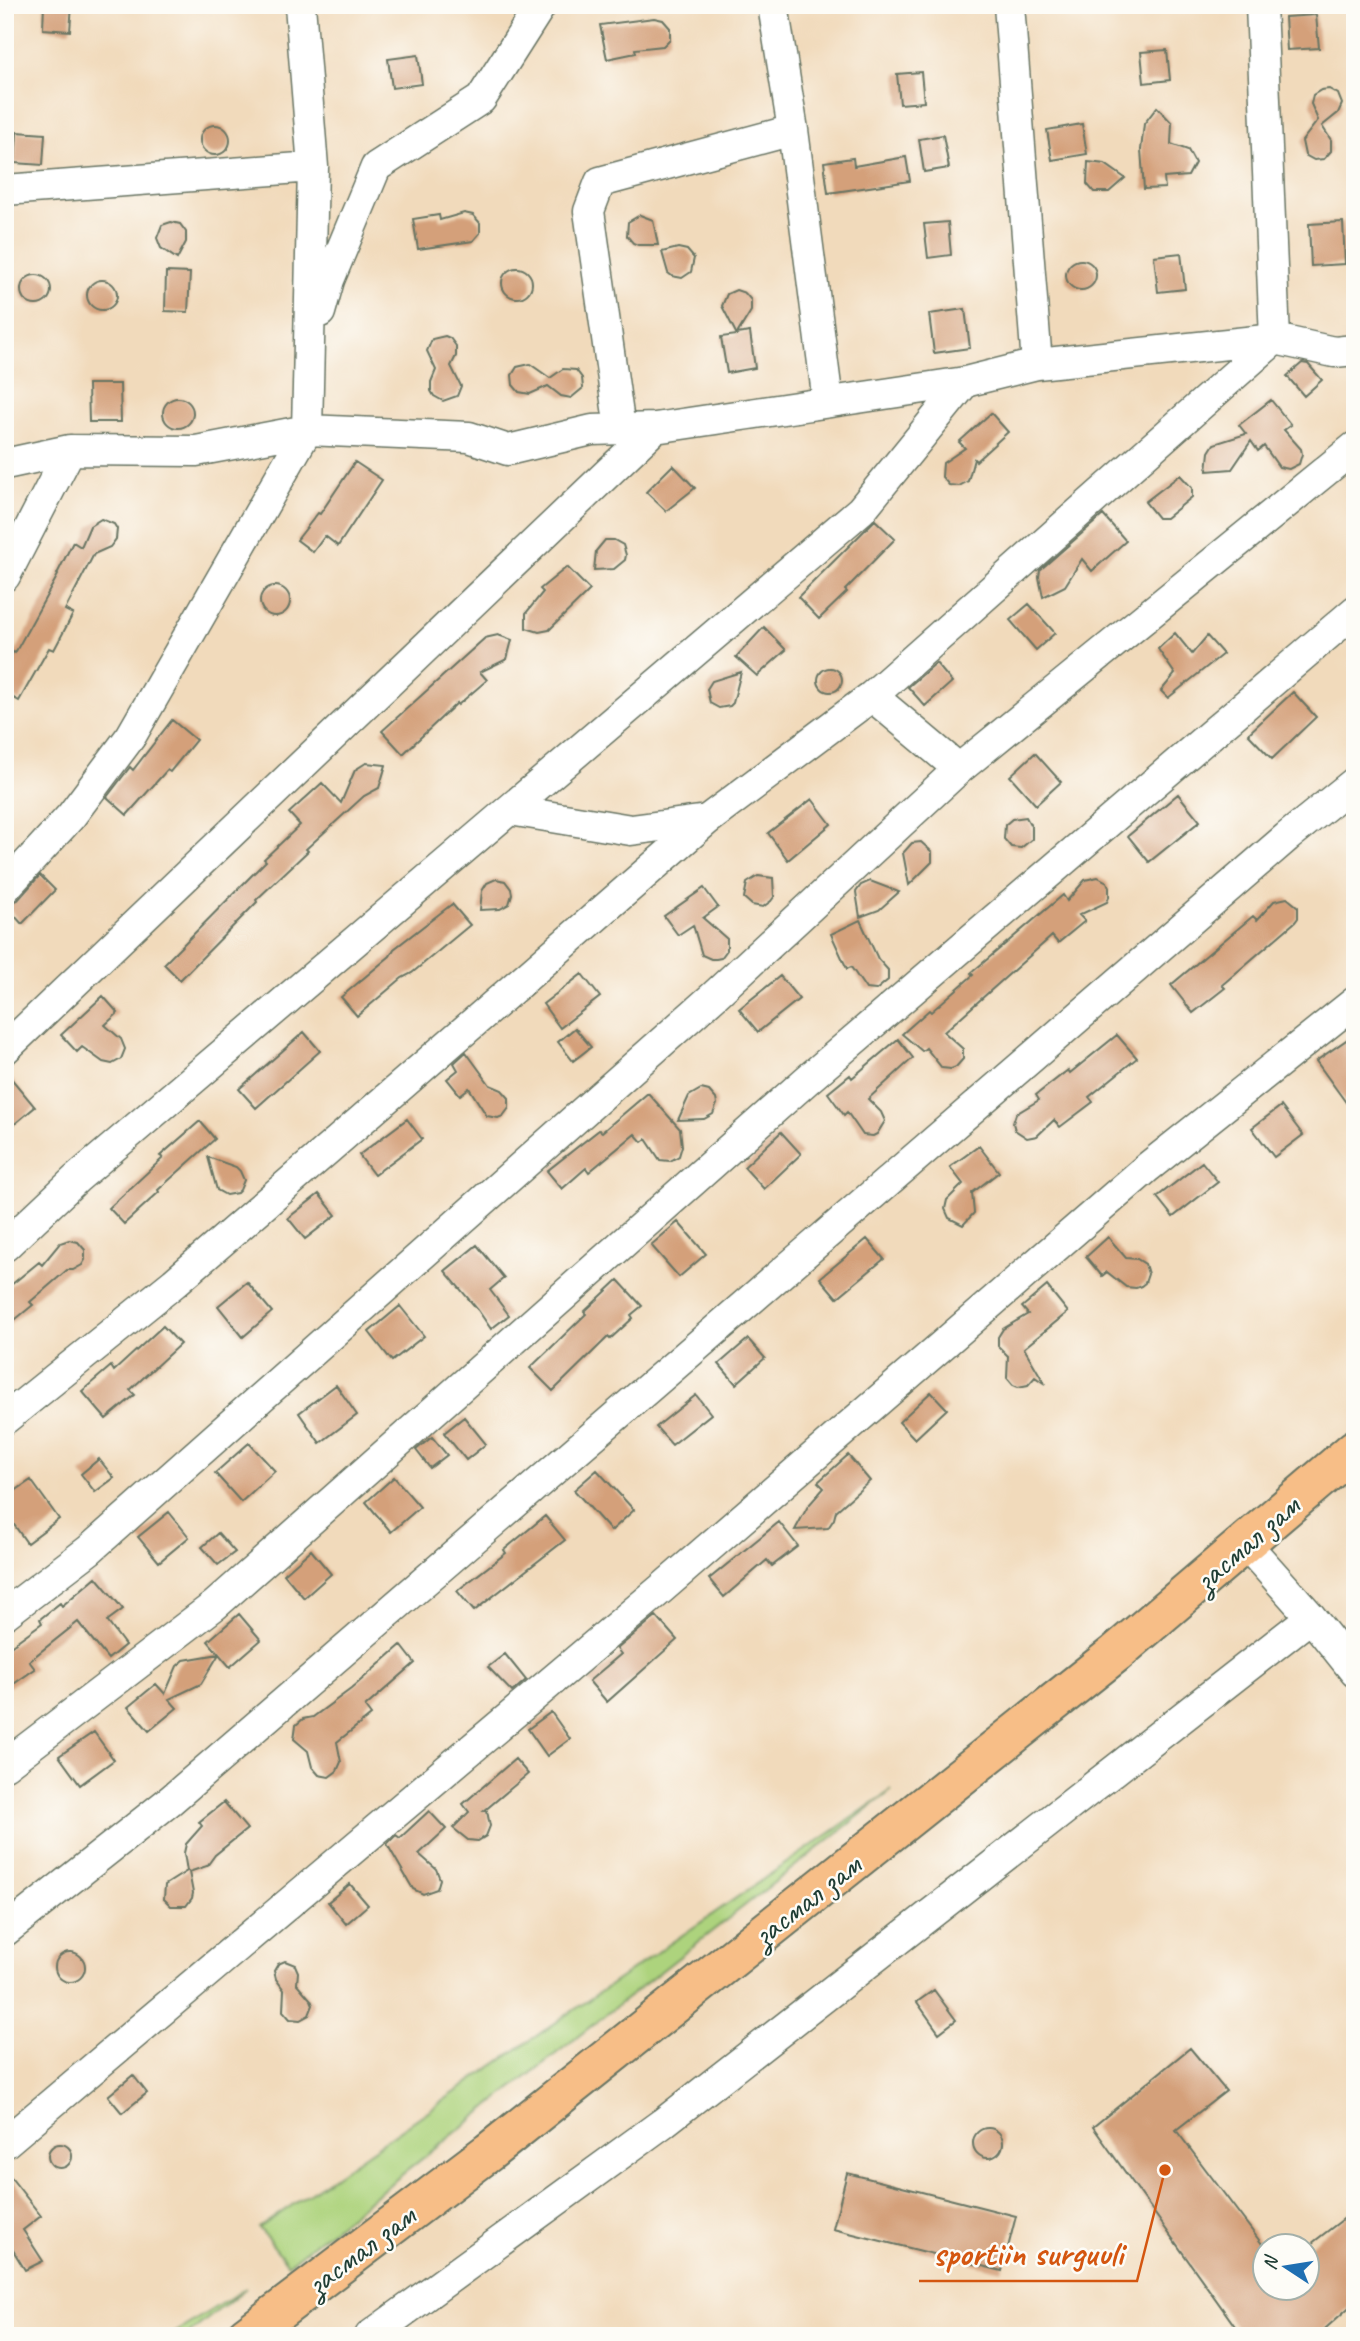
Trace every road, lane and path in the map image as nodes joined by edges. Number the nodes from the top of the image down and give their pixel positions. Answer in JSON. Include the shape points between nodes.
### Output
{"nodes":[{"id":1,"x":300,"y":5,"type":"edge"},
{"id":2,"x":541,"y":5,"type":"edge"},
{"id":3,"x":773,"y":5,"type":"edge"},
{"id":4,"x":1009,"y":5,"type":"edge"},
{"id":5,"x":1261,"y":5,"type":"edge"},
{"id":6,"x":793,"y":130,"type":"junction"},
{"id":7,"x":313,"y":167,"type":"junction"},
{"id":8,"x":5,"y":190,"type":"edge"},
{"id":9,"x":1275,"y":339,"type":"junction"},
{"id":10,"x":1355,"y":350,"type":"edge"},
{"id":11,"x":309,"y":356,"type":"junction"},
{"id":12,"x":1037,"y":364,"type":"junction"},
{"id":13,"x":965,"y":382,"type":"junction"},
{"id":14,"x":828,"y":402,"type":"junction"},
{"id":15,"x":655,"y":428,"type":"junction"},
{"id":16,"x":620,"y":429,"type":"junction"},
{"id":17,"x":307,"y":430,"type":"junction"},
{"id":18,"x":1355,"y":447,"type":"edge"},
{"id":19,"x":70,"y":450,"type":"junction"},
{"id":20,"x":5,"y":464,"type":"edge"},
{"id":21,"x":5,"y":576,"type":"edge"},
{"id":22,"x":1355,"y":611,"type":"edge"},
{"id":23,"x":872,"y":696,"type":"junction"},
{"id":24,"x":959,"y":769,"type":"junction"},
{"id":25,"x":1355,"y":782,"type":"edge"},
{"id":26,"x":510,"y":810,"type":"junction"},
{"id":27,"x":707,"y":820,"type":"junction"},
{"id":28,"x":5,"y":888,"type":"edge"},
{"id":29,"x":1355,"y":1002,"type":"edge"},
{"id":30,"x":5,"y":1049,"type":"edge"},
{"id":31,"x":5,"y":1246,"type":"edge"},
{"id":32,"x":5,"y":1419,"type":"edge"},
{"id":33,"x":1355,"y":1449,"type":"edge"},
{"id":34,"x":1245,"y":1543,"type":"junction"},
{"id":35,"x":5,"y":1614,"type":"edge"},
{"id":36,"x":1311,"y":1617,"type":"junction"},
{"id":37,"x":1355,"y":1672,"type":"edge"},
{"id":38,"x":5,"y":1765,"type":"edge"},
{"id":39,"x":5,"y":1931,"type":"edge"},
{"id":40,"x":5,"y":2143,"type":"edge"},
{"id":41,"x":246,"y":2336,"type":"edge"},
{"id":42,"x":370,"y":2336,"type":"edge"}],
"edges":[{"from":1,"to":7,"type":"street"},
{"from":2,"to":11,"type":"street","via":[[481,99],[376,167],[329,280]]},
{"from":3,"to":6,"type":"street"},
{"from":4,"to":12,"type":"street"},
{"from":5,"to":9,"type":"street"},
{"from":6,"to":14,"type":"street"},
{"from":6,"to":16,"type":"street","via":[[600,183],[589,211]]},
{"from":7,"to":8,"type":"street"},
{"from":7,"to":11,"type":"street"},
{"from":9,"to":10,"type":"street","via":[[1334,352]]},
{"from":9,"to":12,"type":"street"},
{"from":9,"to":23,"type":"street"},
{"from":11,"to":17,"type":"street"},
{"from":12,"to":13,"type":"street"},
{"from":13,"to":14,"type":"street"},
{"from":13,"to":26,"type":"street","via":[[861,510]]},
{"from":14,"to":15,"type":"street"},
{"from":15,"to":16,"type":"street"},
{"from":15,"to":30,"type":"street"},
{"from":16,"to":17,"type":"street","via":[[592,430],[508,450],[469,438]]},
{"from":17,"to":19,"type":"street","via":[[196,451]]},
{"from":17,"to":28,"type":"street","via":[[131,736],[71,816]]},
{"from":18,"to":24,"type":"street"},
{"from":19,"to":20,"type":"street"},
{"from":19,"to":21,"type":"street"},
{"from":22,"to":38,"type":"street","via":[[807,1080],[215,1605]]},
{"from":23,"to":24,"type":"street"},
{"from":23,"to":27,"type":"street"},
{"from":24,"to":35,"type":"street","via":[[715,995],[89,1550]]},
{"from":25,"to":39,"type":"street","via":[[171,1800]]},
{"from":26,"to":27,"type":"street","via":[[631,830]]},
{"from":26,"to":31,"type":"street","via":[[76,1179]]},
{"from":27,"to":32,"type":"street","via":[[174,1283]]},
{"from":29,"to":40,"type":"street","via":[[1148,1167],[661,1589]]},
{"from":33,"to":34,"type":"highway","name":"засмал зам"},
{"from":34,"to":36,"type":"street"},
{"from":34,"to":41,"type":"highway","name":"засмал зам","via":[[1116,1653],[521,2126]]},
{"from":36,"to":37,"type":"street"},
{"from":36,"to":42,"type":"street","via":[[663,2123]]}]}
